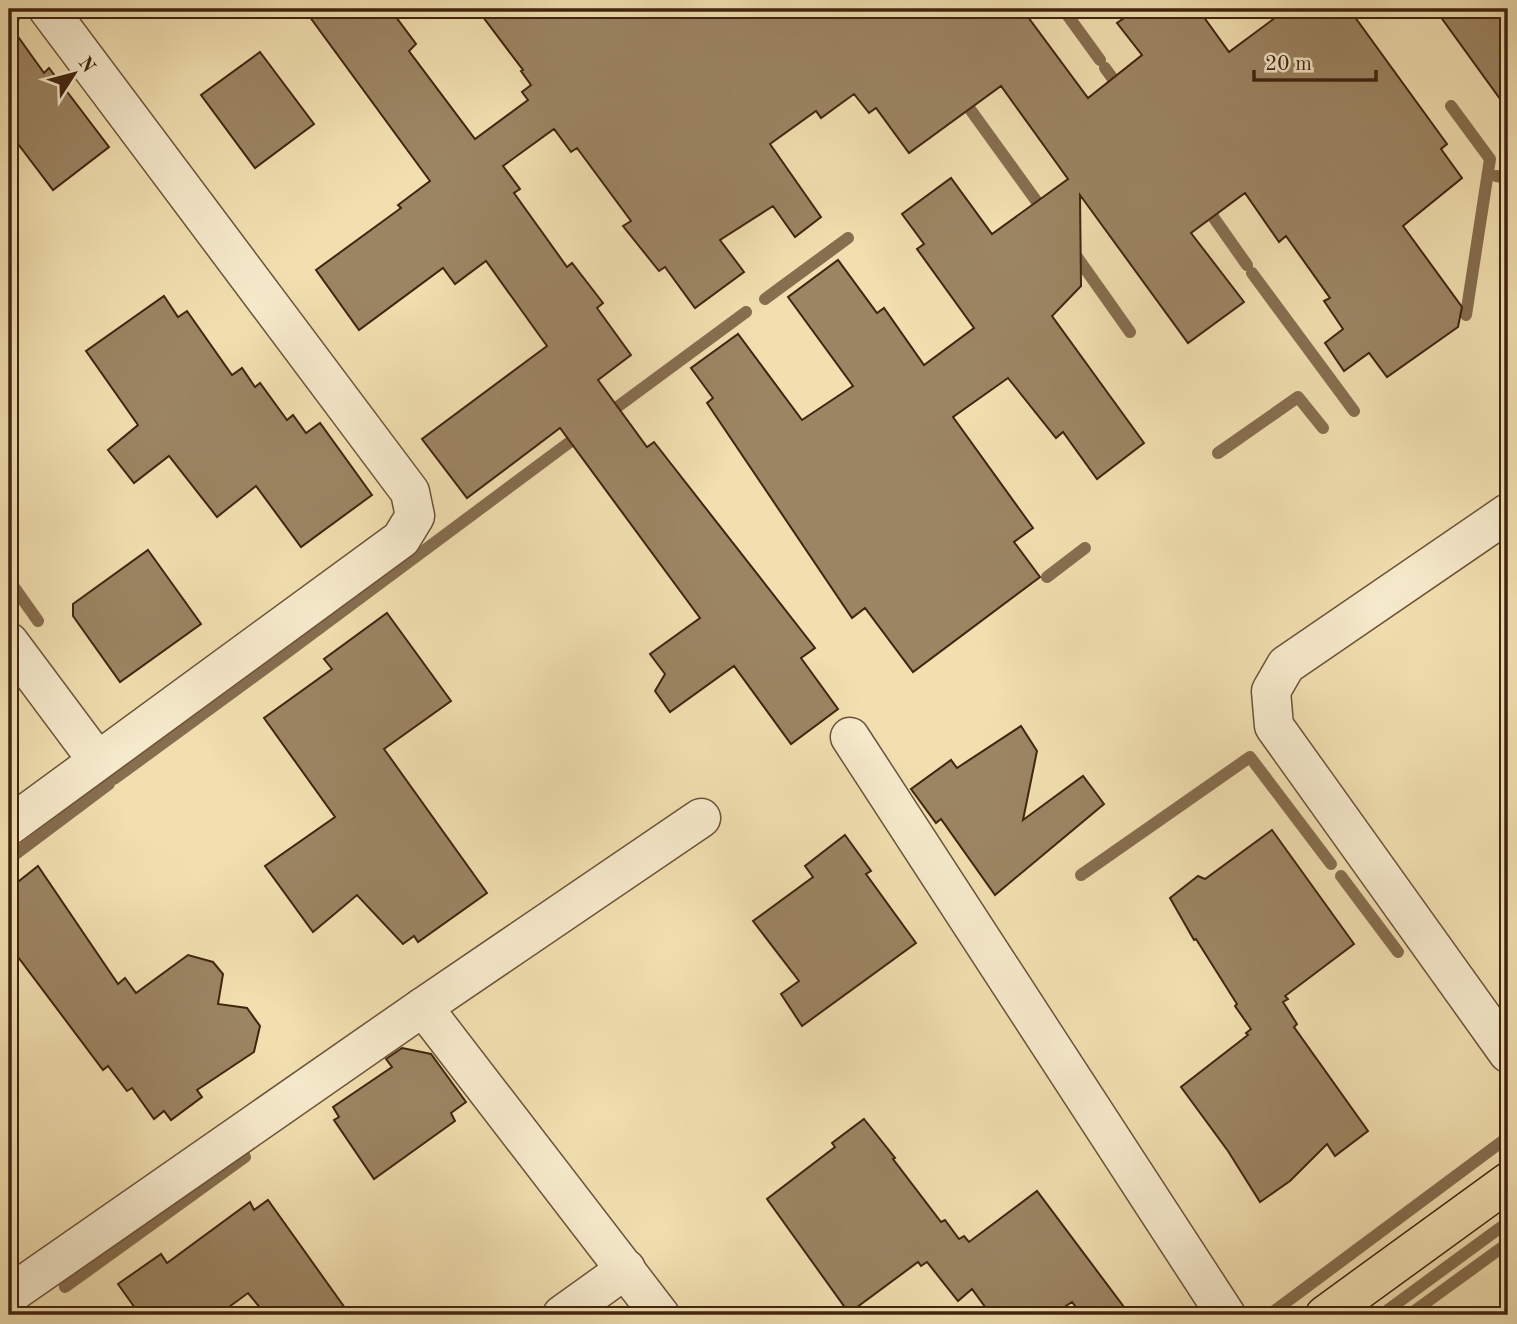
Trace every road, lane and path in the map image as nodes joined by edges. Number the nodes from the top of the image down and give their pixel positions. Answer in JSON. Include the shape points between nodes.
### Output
{"nodes":[{"id":1,"x":48,"y":9,"type":"edge"},
{"id":2,"x":1508,"y":513,"type":"edge"},
{"id":3,"x":9,"y":642,"type":"edge"},
{"id":4,"x":850,"y":737,"type":"dead end"},
{"id":5,"x":97,"y":760,"type":"junction"},
{"id":6,"x":701,"y":818,"type":"dead end"},
{"id":7,"x":9,"y":826,"type":"edge"},
{"id":8,"x":423,"y":1007,"type":"junction"},
{"id":9,"x":1508,"y":1052,"type":"edge"},
{"id":10,"x":1508,"y":1182,"type":"edge"},
{"id":11,"x":626,"y":1269,"type":"junction"},
{"id":12,"x":9,"y":1296,"type":"edge"},
{"id":13,"x":562,"y":1315,"type":"edge"},
{"id":14,"x":660,"y":1315,"type":"edge"},
{"id":15,"x":1226,"y":1315,"type":"edge"},
{"id":16,"x":1325,"y":1315,"type":"edge"}],
"edges":[{"from":1,"to":5,"type":"street","via":[[410,492],[415,516],[401,539]]},
{"from":2,"to":9,"type":"street","via":[[1286,666],[1271,691],[1274,726]]},
{"from":3,"to":5,"type":"street"},
{"from":4,"to":15,"type":"street"},
{"from":5,"to":7,"type":"street"},
{"from":6,"to":8,"type":"street"},
{"from":8,"to":11,"type":"street"},
{"from":8,"to":12,"type":"street"},
{"from":10,"to":16,"type":"main road"},
{"from":11,"to":13,"type":"street"},
{"from":11,"to":14,"type":"street"}]}
